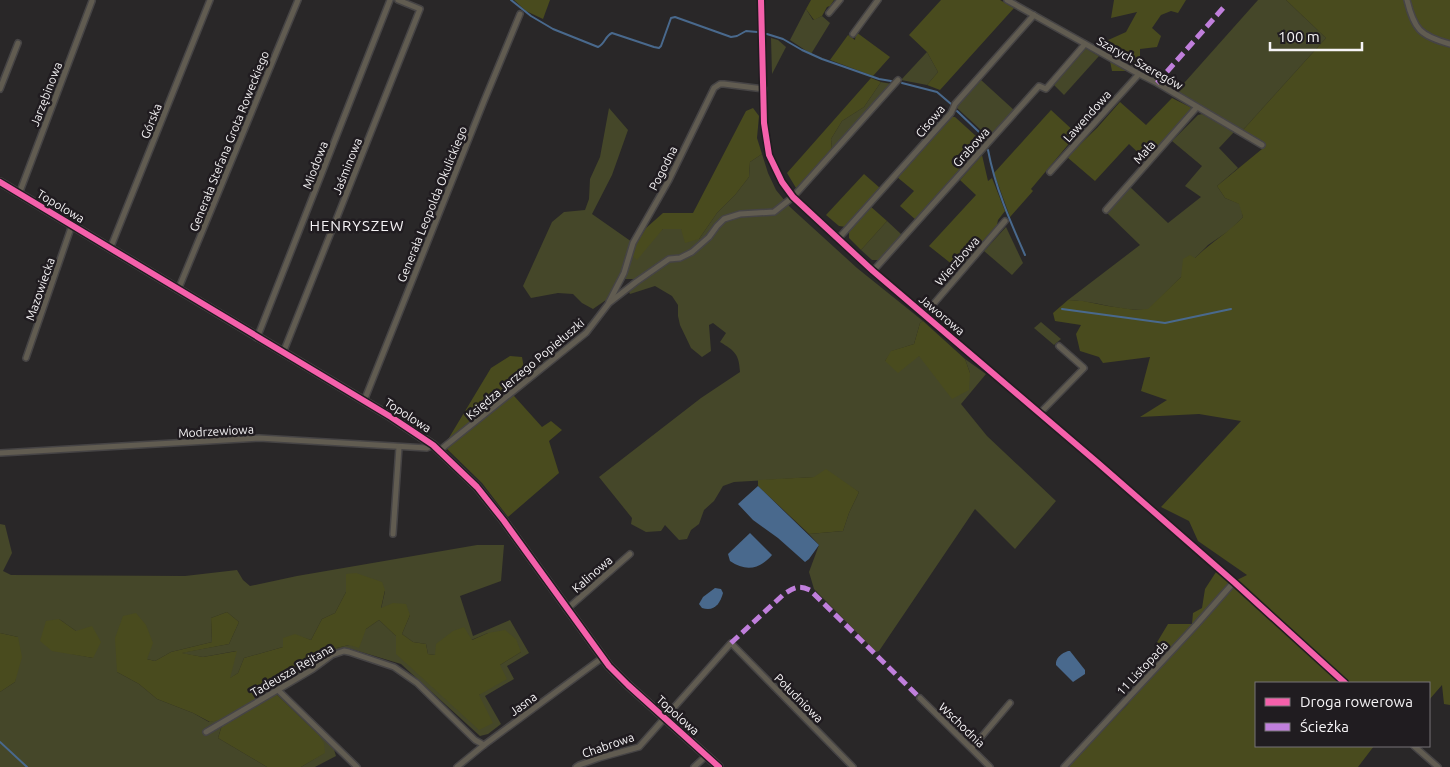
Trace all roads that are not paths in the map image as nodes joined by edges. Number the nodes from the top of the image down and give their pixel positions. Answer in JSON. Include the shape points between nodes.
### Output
{"nodes":[{"id":1,"x":210,"y":0,"type":"edge"},
{"id":2,"x":298,"y":0,"type":"edge"},
{"id":3,"x":390,"y":0,"type":"edge"},
{"id":4,"x":398,"y":0,"type":"edge"},
{"id":5,"x":761,"y":0,"type":"edge"},
{"id":6,"x":840,"y":0,"type":"edge"},
{"id":7,"x":878,"y":0,"type":"edge"},
{"id":8,"x":1007,"y":0,"type":"edge"},
{"id":9,"x":1407,"y":0,"type":"edge"},
{"id":10,"x":92,"y":1,"type":"edge"},
{"id":11,"x":830,"y":13,"type":"dead end"},
{"id":12,"x":520,"y":14,"type":"dead end"},
{"id":13,"x":1034,"y":15,"type":"junction"},
{"id":14,"x":852,"y":34,"type":"dead end"},
{"id":15,"x":18,"y":43,"type":"dead end"},
{"id":16,"x":1085,"y":44,"type":"junction"},
{"id":17,"x":1450,"y":44,"type":"edge"},
{"id":18,"x":1138,"y":74,"type":"junction"},
{"id":19,"x":898,"y":80,"type":"dead end"},
{"id":20,"x":0,"y":89,"type":"edge"},
{"id":21,"x":764,"y":89,"type":"junction"},
{"id":22,"x":1197,"y":108,"type":"junction"},
{"id":23,"x":1262,"y":145,"type":"dead end"},
{"id":24,"x":1050,"y":172,"type":"dead end"},
{"id":25,"x":0,"y":182,"type":"edge"},
{"id":26,"x":20,"y":194,"type":"junction"},
{"id":27,"x":793,"y":197,"type":"junction"},
{"id":28,"x":1106,"y":210,"type":"dead end"},
{"id":29,"x":1005,"y":221,"type":"dead end"},
{"id":30,"x":72,"y":226,"type":"junction"},
{"id":31,"x":838,"y":239,"type":"junction"},
{"id":32,"x":110,"y":249,"type":"junction"},
{"id":33,"x":873,"y":271,"type":"junction"},
{"id":34,"x":178,"y":290,"type":"junction"},
{"id":35,"x":609,"y":302,"type":"junction"},
{"id":36,"x":924,"y":315,"type":"junction"},
{"id":37,"x":257,"y":338,"type":"junction"},
{"id":38,"x":1059,"y":346,"type":"dead end"},
{"id":39,"x":283,"y":353,"type":"junction"},
{"id":40,"x":26,"y":358,"type":"dead end"},
{"id":41,"x":364,"y":401,"type":"junction"},
{"id":42,"x":1040,"y":413,"type":"junction"},
{"id":43,"x":433,"y":445,"type":"junction"},
{"id":44,"x":399,"y":446,"type":"junction"},
{"id":45,"x":440,"y":450,"type":"junction"},
{"id":46,"x":0,"y":453,"type":"edge"},
{"id":47,"x":393,"y":534,"type":"dead end"},
{"id":48,"x":630,"y":554,"type":"dead end"},
{"id":49,"x":1234,"y":582,"type":"junction"},
{"id":50,"x":567,"y":609,"type":"junction"},
{"id":51,"x":602,"y":658,"type":"junction"},
{"id":52,"x":1344,"y":682,"type":"edge"},
{"id":53,"x":278,"y":690,"type":"junction"},
{"id":54,"x":920,"y":698,"type":"dead end"},
{"id":55,"x":1010,"y":703,"type":"dead end"},
{"id":56,"x":665,"y":718,"type":"junction"},
{"id":57,"x":206,"y":732,"type":"dead end"},
{"id":58,"x":484,"y":745,"type":"junction"},
{"id":59,"x":1415,"y":747,"type":"edge"},
{"id":60,"x":972,"y":748,"type":"junction"},
{"id":61,"x":706,"y":756,"type":"junction"},
{"id":62,"x":357,"y":767,"type":"edge"},
{"id":63,"x":457,"y":767,"type":"edge"},
{"id":64,"x":576,"y":767,"type":"edge"},
{"id":65,"x":694,"y":767,"type":"edge"},
{"id":66,"x":718,"y":767,"type":"edge"},
{"id":67,"x":853,"y":767,"type":"edge"},
{"id":68,"x":990,"y":767,"type":"edge"},
{"id":69,"x":1064,"y":767,"type":"edge"},
{"id":70,"x":1438,"y":767,"type":"edge"}],
"edges":[{"from":1,"to":32,"type":"street","name":"Górska"},
{"from":2,"to":34,"type":"street","name":"Generała Stefana Grota Roweckiego"},
{"from":3,"to":37,"type":"street","name":"Miodowa"},
{"from":4,"to":39,"type":"street","name":"Jaśminowa","via":[[420,9]]},
{"from":5,"to":21,"type":"street","name":"Jaworowa"},
{"from":6,"to":11,"type":"street"},
{"from":7,"to":14,"type":"street"},
{"from":8,"to":13,"type":"street","name":"Szarych Szeregów"},
{"from":9,"to":17,"type":"street","via":[[1418,29]]},
{"from":10,"to":26,"type":"street","name":"Jarzębinowa"},
{"from":12,"to":41,"type":"street","name":"Generała Leopolda Okulickiego"},
{"from":13,"to":16,"type":"street","name":"Szarych Szeregów"},
{"from":13,"to":31,"type":"street","name":"Cisowa"},
{"from":15,"to":20,"type":"street"},
{"from":16,"to":18,"type":"street","name":"Szarych Szeregów"},
{"from":16,"to":33,"type":"street","name":"Grabowa","via":[[1046,88],[1039,86]]},
{"from":18,"to":22,"type":"street","name":"Szarych Szeregów"},
{"from":18,"to":24,"type":"street","name":"Lawendowa"},
{"from":19,"to":27,"type":"street","name":"Księdza Jerzego Popiełuszki"},
{"from":21,"to":27,"type":"street","name":"Jaworowa","via":[[764,123],[769,155]]},
{"from":21,"to":35,"type":"street","name":"Pogodna","via":[[724,84],[714,88],[669,180],[633,243],[624,274]]},
{"from":22,"to":23,"type":"street","name":"Szarych Szeregów"},
{"from":22,"to":28,"type":"street","name":"Mała"},
{"from":25,"to":26,"type":"street","name":"Topolowa"},
{"from":26,"to":30,"type":"street","name":"Topolowa"},
{"from":27,"to":31,"type":"street","name":"Jaworowa"},
{"from":27,"to":35,"type":"street","name":"Księdza Jerzego Popiełuszki","via":[[774,212],[740,214],[724,219],[692,252],[680,258],[669,258]]},
{"from":29,"to":36,"type":"street","name":"Wierzbowa"},
{"from":30,"to":32,"type":"street","name":"Topolowa"},
{"from":30,"to":40,"type":"street","name":"Mazowiecka"},
{"from":31,"to":33,"type":"street","name":"Jaworowa"},
{"from":32,"to":34,"type":"street","name":"Topolowa"},
{"from":33,"to":36,"type":"street","name":"Jaworowa"},
{"from":34,"to":37,"type":"street","name":"Topolowa"},
{"from":35,"to":45,"type":"street","name":"Księdza Jerzego Popiełuszki","via":[[586,333]]},
{"from":36,"to":42,"type":"street","name":"Jaworowa"},
{"from":37,"to":39,"type":"street","name":"Topolowa"},
{"from":38,"to":42,"type":"street","via":[[1084,368]]},
{"from":39,"to":41,"type":"street","name":"Topolowa"},
{"from":41,"to":43,"type":"street","name":"Topolowa"},
{"from":42,"to":49,"type":"street","name":"Jaworowa"},
{"from":43,"to":44,"type":"street","name":"Modrzewiowa","via":[[427,448]]},
{"from":43,"to":45,"type":"street","name":"Topolowa"},
{"from":44,"to":46,"type":"street","name":"Modrzewiowa","via":[[259,438]]},
{"from":44,"to":47,"type":"street"},
{"from":45,"to":50,"type":"street","name":"Topolowa","via":[[478,487]]},
{"from":48,"to":50,"type":"street","name":"Kalinowa"},
{"from":49,"to":52,"type":"street","name":"Jaworowa"},
{"from":49,"to":69,"type":"street","name":"11 Listopada"},
{"from":50,"to":51,"type":"street","name":"Topolowa"},
{"from":51,"to":56,"type":"street","name":"Topolowa"},
{"from":51,"to":58,"type":"street","name":"Jasna"},
{"from":53,"to":57,"type":"street","name":"Tadeusza Rejtana"},
{"from":53,"to":58,"type":"street","name":"Tadeusza Rejtana","via":[[332,656],[349,652],[394,666]]},
{"from":53,"to":62,"type":"street"},
{"from":54,"to":60,"type":"street","name":"Wschodnia"},
{"from":55,"to":60,"type":"street"},
{"from":56,"to":61,"type":"street","name":"Topolowa"},
{"from":56,"to":64,"type":"street","name":"Chabrowa","via":[[639,747]]},
{"from":56,"to":67,"type":"street","name":"Południowa","via":[[731,643]]},
{"from":58,"to":63,"type":"street","name":"Jasna"},
{"from":59,"to":70,"type":"street"},
{"from":60,"to":68,"type":"street","name":"Wschodnia"},
{"from":61,"to":65,"type":"street"},
{"from":61,"to":66,"type":"street","name":"Topolowa"}]}
